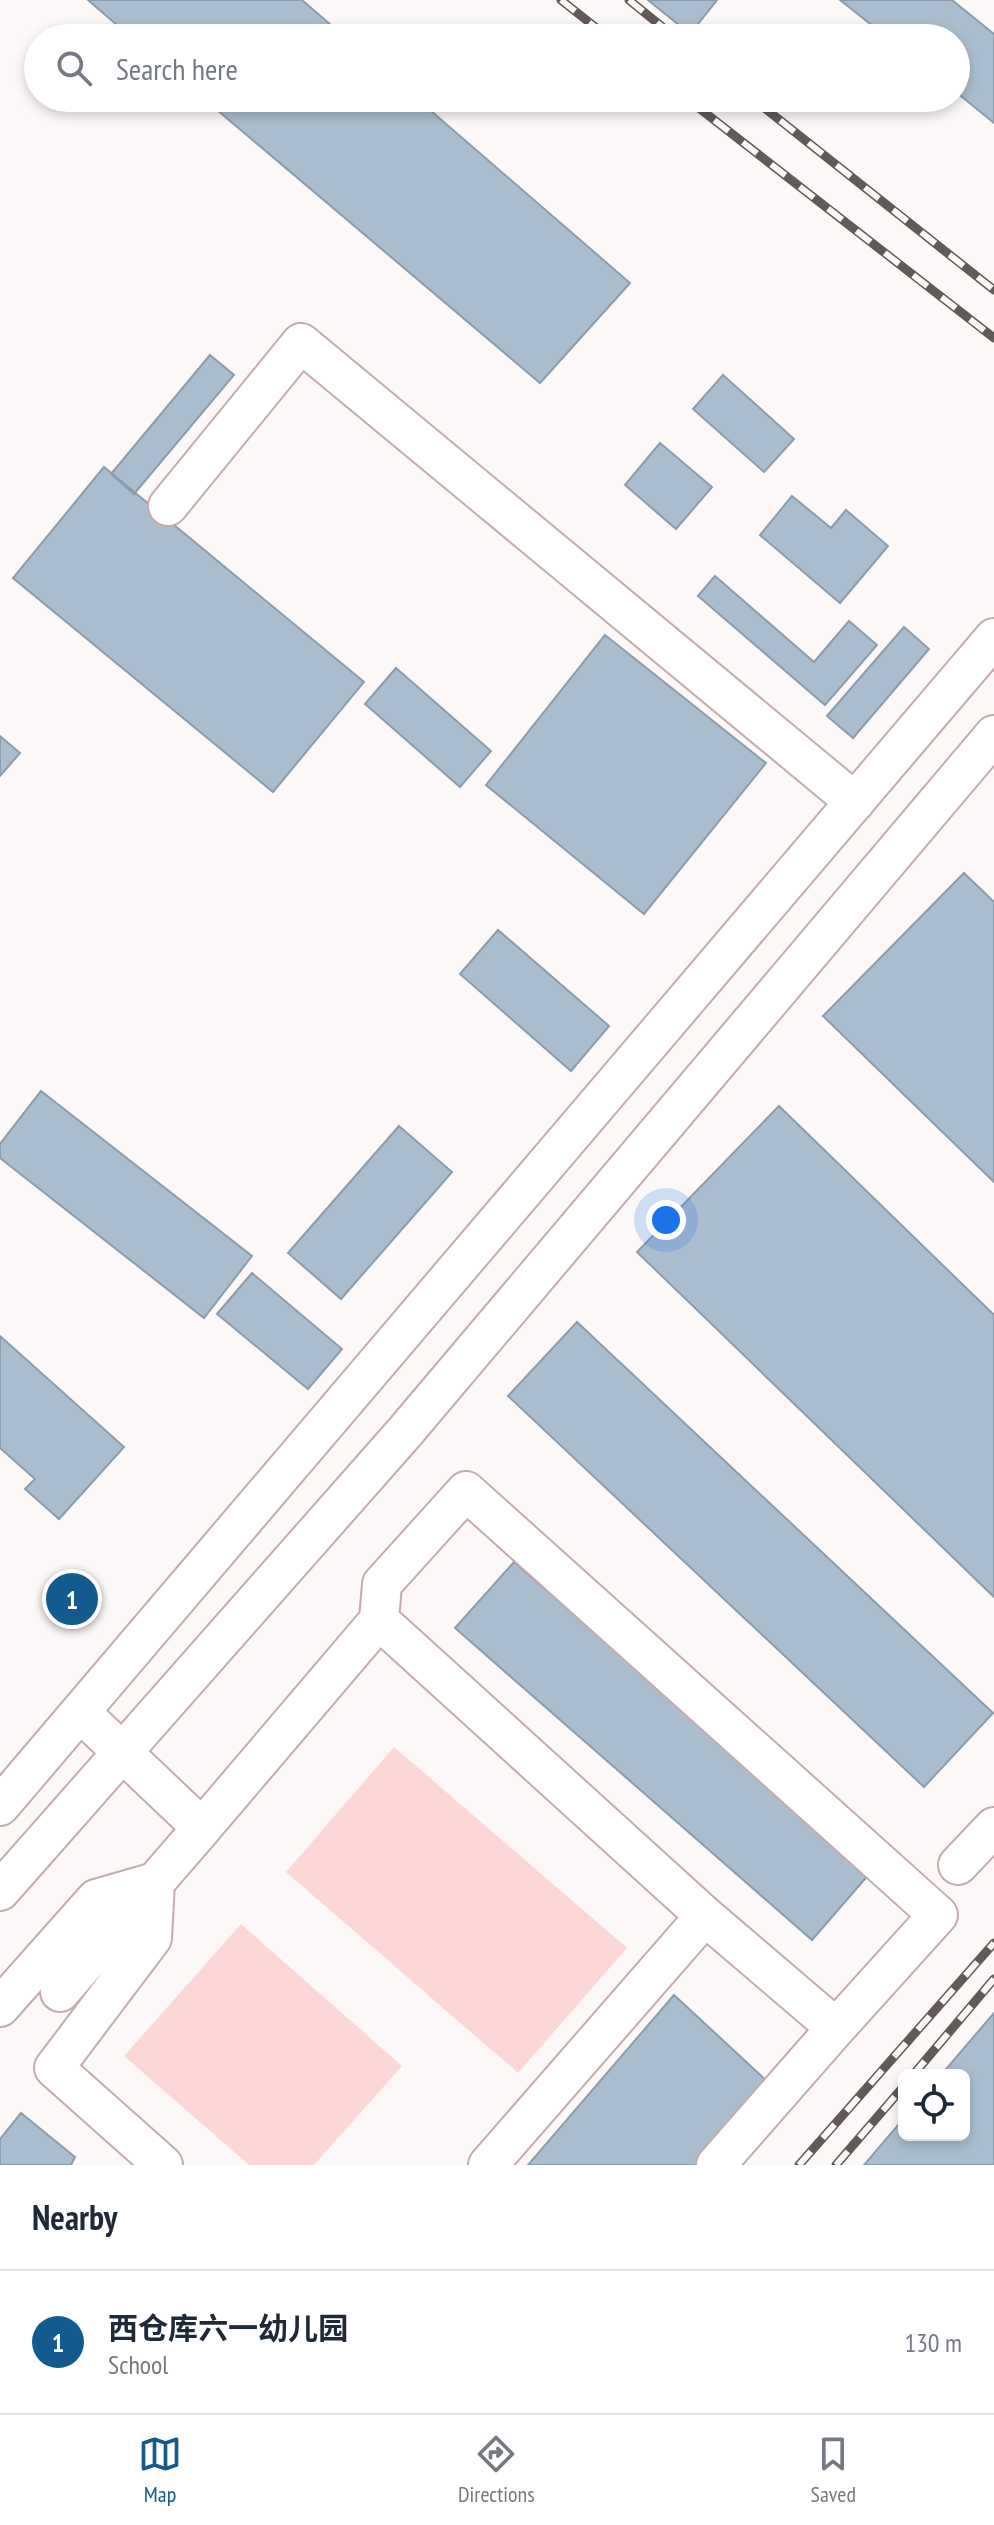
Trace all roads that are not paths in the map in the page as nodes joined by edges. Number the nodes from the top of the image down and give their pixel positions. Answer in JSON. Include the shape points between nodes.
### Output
{"nodes":[{"id":1,"x":168,"y":506,"type":"dead end"},
{"id":2,"x":994,"y":638,"type":"edge"},
{"id":3,"x":994,"y":735,"type":"edge"},
{"id":4,"x":855,"y":802,"type":"junction"},
{"id":5,"x":379,"y":1620,"type":"junction"},
{"id":6,"x":80,"y":1712,"type":"junction"},
{"id":7,"x":123,"y":1752,"type":"junction"},
{"id":8,"x":0,"y":1806,"type":"edge"},
{"id":9,"x":994,"y":1827,"type":"edge"},
{"id":10,"x":202,"y":1828,"type":"junction"},
{"id":11,"x":958,"y":1865,"type":"dead end"},
{"id":12,"x":155,"y":1882,"type":"junction"},
{"id":13,"x":0,"y":1891,"type":"edge"},
{"id":14,"x":705,"y":1916,"type":"junction"},
{"id":15,"x":60,"y":1992,"type":"dead end"},
{"id":16,"x":0,"y":2007,"type":"edge"},
{"id":17,"x":836,"y":2028,"type":"junction"},
{"id":18,"x":163,"y":2165,"type":"edge"},
{"id":19,"x":488,"y":2165,"type":"edge"},
{"id":20,"x":716,"y":2165,"type":"edge"}],
"edges":[{"from":1,"to":4,"type":"street","via":[[301,343]]},
{"from":2,"to":4,"type":"street"},
{"from":3,"to":7,"type":"street","via":[[404,1433]]},
{"from":4,"to":6,"type":"street"},
{"from":5,"to":10,"type":"street"},
{"from":5,"to":14,"type":"street"},
{"from":5,"to":17,"type":"street","via":[[382,1584],[466,1491],[938,1915]]},
{"from":6,"to":7,"type":"street"},
{"from":6,"to":8,"type":"street"},
{"from":7,"to":10,"type":"street"},
{"from":7,"to":13,"type":"street"},
{"from":9,"to":11,"type":"street"},
{"from":10,"to":12,"type":"street"},
{"from":12,"to":15,"type":"street"},
{"from":12,"to":16,"type":"street","via":[[96,1899]]},
{"from":12,"to":18,"type":"street","via":[[152,1938],[54,2068]]},
{"from":14,"to":17,"type":"street"},
{"from":14,"to":19,"type":"street"},
{"from":17,"to":20,"type":"street"}]}
